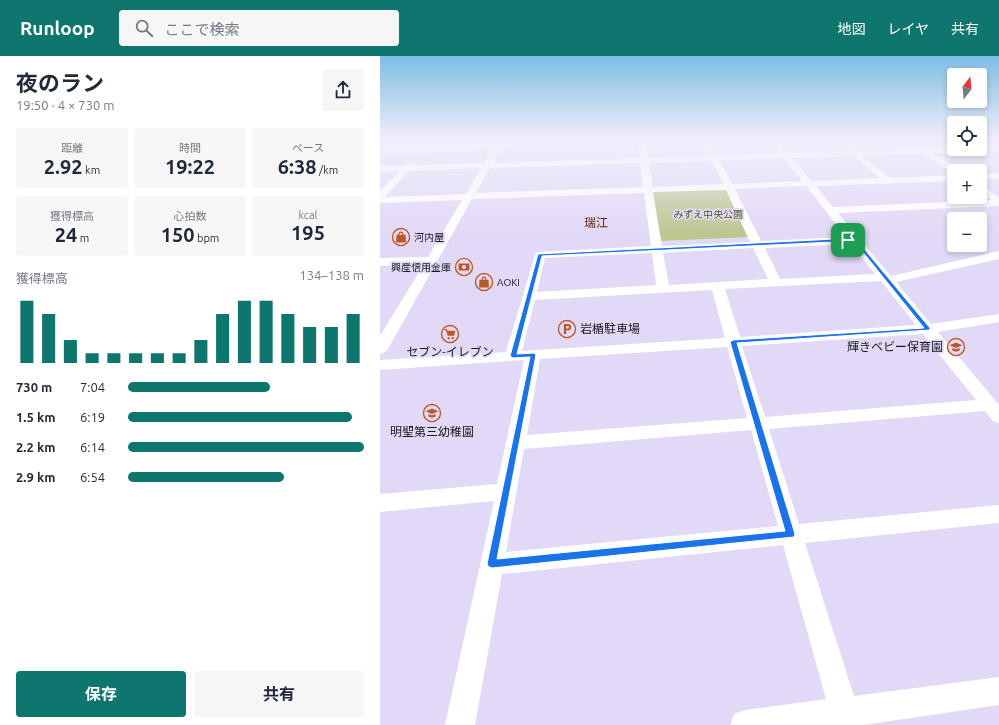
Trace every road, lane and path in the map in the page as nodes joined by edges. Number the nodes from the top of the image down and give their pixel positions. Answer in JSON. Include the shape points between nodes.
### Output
{"nodes":[{"id":1,"x":403,"y":171,"type":"edge"},
{"id":2,"x":483,"y":171,"type":"edge"},
{"id":3,"x":645,"y":171,"type":"edge"},
{"id":4,"x":721,"y":171,"type":"edge"},
{"id":5,"x":798,"y":171,"type":"edge"},
{"id":6,"x":877,"y":171,"type":"edge"},
{"id":7,"x":999,"y":176,"type":"edge"},
{"id":8,"x":987,"y":177,"type":"edge"},
{"id":9,"x":947,"y":178,"type":"edge"},
{"id":10,"x":887,"y":180,"type":"junction"},
{"id":11,"x":565,"y":182,"type":"dead end"},
{"id":12,"x":808,"y":184,"type":"junction"},
{"id":13,"x":728,"y":186,"type":"junction"},
{"id":14,"x":648,"y":190,"type":"junction"},
{"id":15,"x":562,"y":193,"type":"junction"},
{"id":16,"x":987,"y":193,"type":"edge"},
{"id":17,"x":380,"y":197,"type":"edge"},
{"id":18,"x":469,"y":197,"type":"junction"},
{"id":19,"x":380,"y":200,"type":"edge"},
{"id":20,"x":999,"y":202,"type":"edge"},
{"id":21,"x":830,"y":210,"type":"junction"},
{"id":22,"x":855,"y":240,"type":"junction"},
{"id":23,"x":757,"y":244,"type":"junction"},
{"id":24,"x":657,"y":249,"type":"junction"},
{"id":25,"x":999,"y":255,"type":"edge"},
{"id":26,"x":431,"y":260,"type":"junction"},
{"id":27,"x":380,"y":262,"type":"edge"},
{"id":28,"x":886,"y":278,"type":"junction"},
{"id":29,"x":776,"y":283,"type":"junction"},
{"id":30,"x":717,"y":286,"type":"junction"},
{"id":31,"x":663,"y":289,"type":"junction"},
{"id":32,"x":529,"y":296,"type":"junction"},
{"id":33,"x":999,"y":318,"type":"edge"},
{"id":34,"x":928,"y":329,"type":"junction"},
{"id":35,"x":733,"y":342,"type":"junction"},
{"id":36,"x":380,"y":349,"type":"edge"},
{"id":37,"x":523,"y":356,"type":"junction"},
{"id":38,"x":380,"y":365,"type":"edge"},
{"id":39,"x":994,"y":411,"type":"edge"},
{"id":40,"x":758,"y":423,"type":"junction"},
{"id":41,"x":516,"y":443,"type":"junction"},
{"id":42,"x":506,"y":491,"type":"junction"},
{"id":43,"x":380,"y":503,"type":"edge"},
{"id":44,"x":999,"y":514,"type":"edge"},
{"id":45,"x":791,"y":534,"type":"junction"},
{"id":46,"x":492,"y":564,"type":"junction"},
{"id":47,"x":999,"y":691,"type":"edge"},
{"id":48,"x":846,"y":718,"type":"edge"},
{"id":49,"x":460,"y":725,"type":"edge"},
{"id":50,"x":745,"y":725,"type":"edge"}],
"edges":[{"from":1,"to":17,"type":"street"},
{"from":2,"to":18,"type":"street"},
{"from":3,"to":14,"type":"street"},
{"from":4,"to":13,"type":"street"},
{"from":5,"to":12,"type":"street"},
{"from":6,"to":10,"type":"street"},
{"from":7,"to":8,"type":"street"},
{"from":9,"to":10,"type":"street"},
{"from":10,"to":12,"type":"street"},
{"from":11,"to":15,"type":"street"},
{"from":12,"to":13,"type":"street"},
{"from":12,"to":21,"type":"street"},
{"from":13,"to":14,"type":"street"},
{"from":13,"to":23,"type":"street"},
{"from":14,"to":15,"type":"street"},
{"from":14,"to":24,"type":"street"},
{"from":15,"to":18,"type":"street"},
{"from":16,"to":20,"type":"street"},
{"from":18,"to":19,"type":"street"},
{"from":18,"to":26,"type":"street"},
{"from":20,"to":21,"type":"street"},
{"from":21,"to":22,"type":"street"},
{"from":22,"to":23,"type":"street"},
{"from":22,"to":28,"type":"street"},
{"from":23,"to":24,"type":"street"},
{"from":23,"to":29,"type":"street"},
{"from":24,"to":31,"type":"street"},
{"from":24,"to":32,"type":"street","via":[[540,255]]},
{"from":25,"to":28,"type":"street"},
{"from":26,"to":27,"type":"street"},
{"from":26,"to":36,"type":"street"},
{"from":28,"to":29,"type":"street"},
{"from":28,"to":34,"type":"street"},
{"from":29,"to":30,"type":"street"},
{"from":30,"to":31,"type":"street"},
{"from":30,"to":35,"type":"street"},
{"from":31,"to":32,"type":"street"},
{"from":32,"to":37,"type":"street"},
{"from":33,"to":34,"type":"street"},
{"from":34,"to":35,"type":"street"},
{"from":34,"to":39,"type":"street"},
{"from":35,"to":37,"type":"street"},
{"from":35,"to":40,"type":"street"},
{"from":37,"to":38,"type":"street"},
{"from":37,"to":41,"type":"street"},
{"from":39,"to":40,"type":"street"},
{"from":40,"to":41,"type":"street"},
{"from":40,"to":45,"type":"street"},
{"from":41,"to":42,"type":"street"},
{"from":42,"to":43,"type":"street"},
{"from":42,"to":46,"type":"street"},
{"from":44,"to":45,"type":"street"},
{"from":45,"to":46,"type":"street"},
{"from":45,"to":48,"type":"street"},
{"from":46,"to":49,"type":"street"},
{"from":47,"to":48,"type":"street"},
{"from":48,"to":50,"type":"street"}]}
